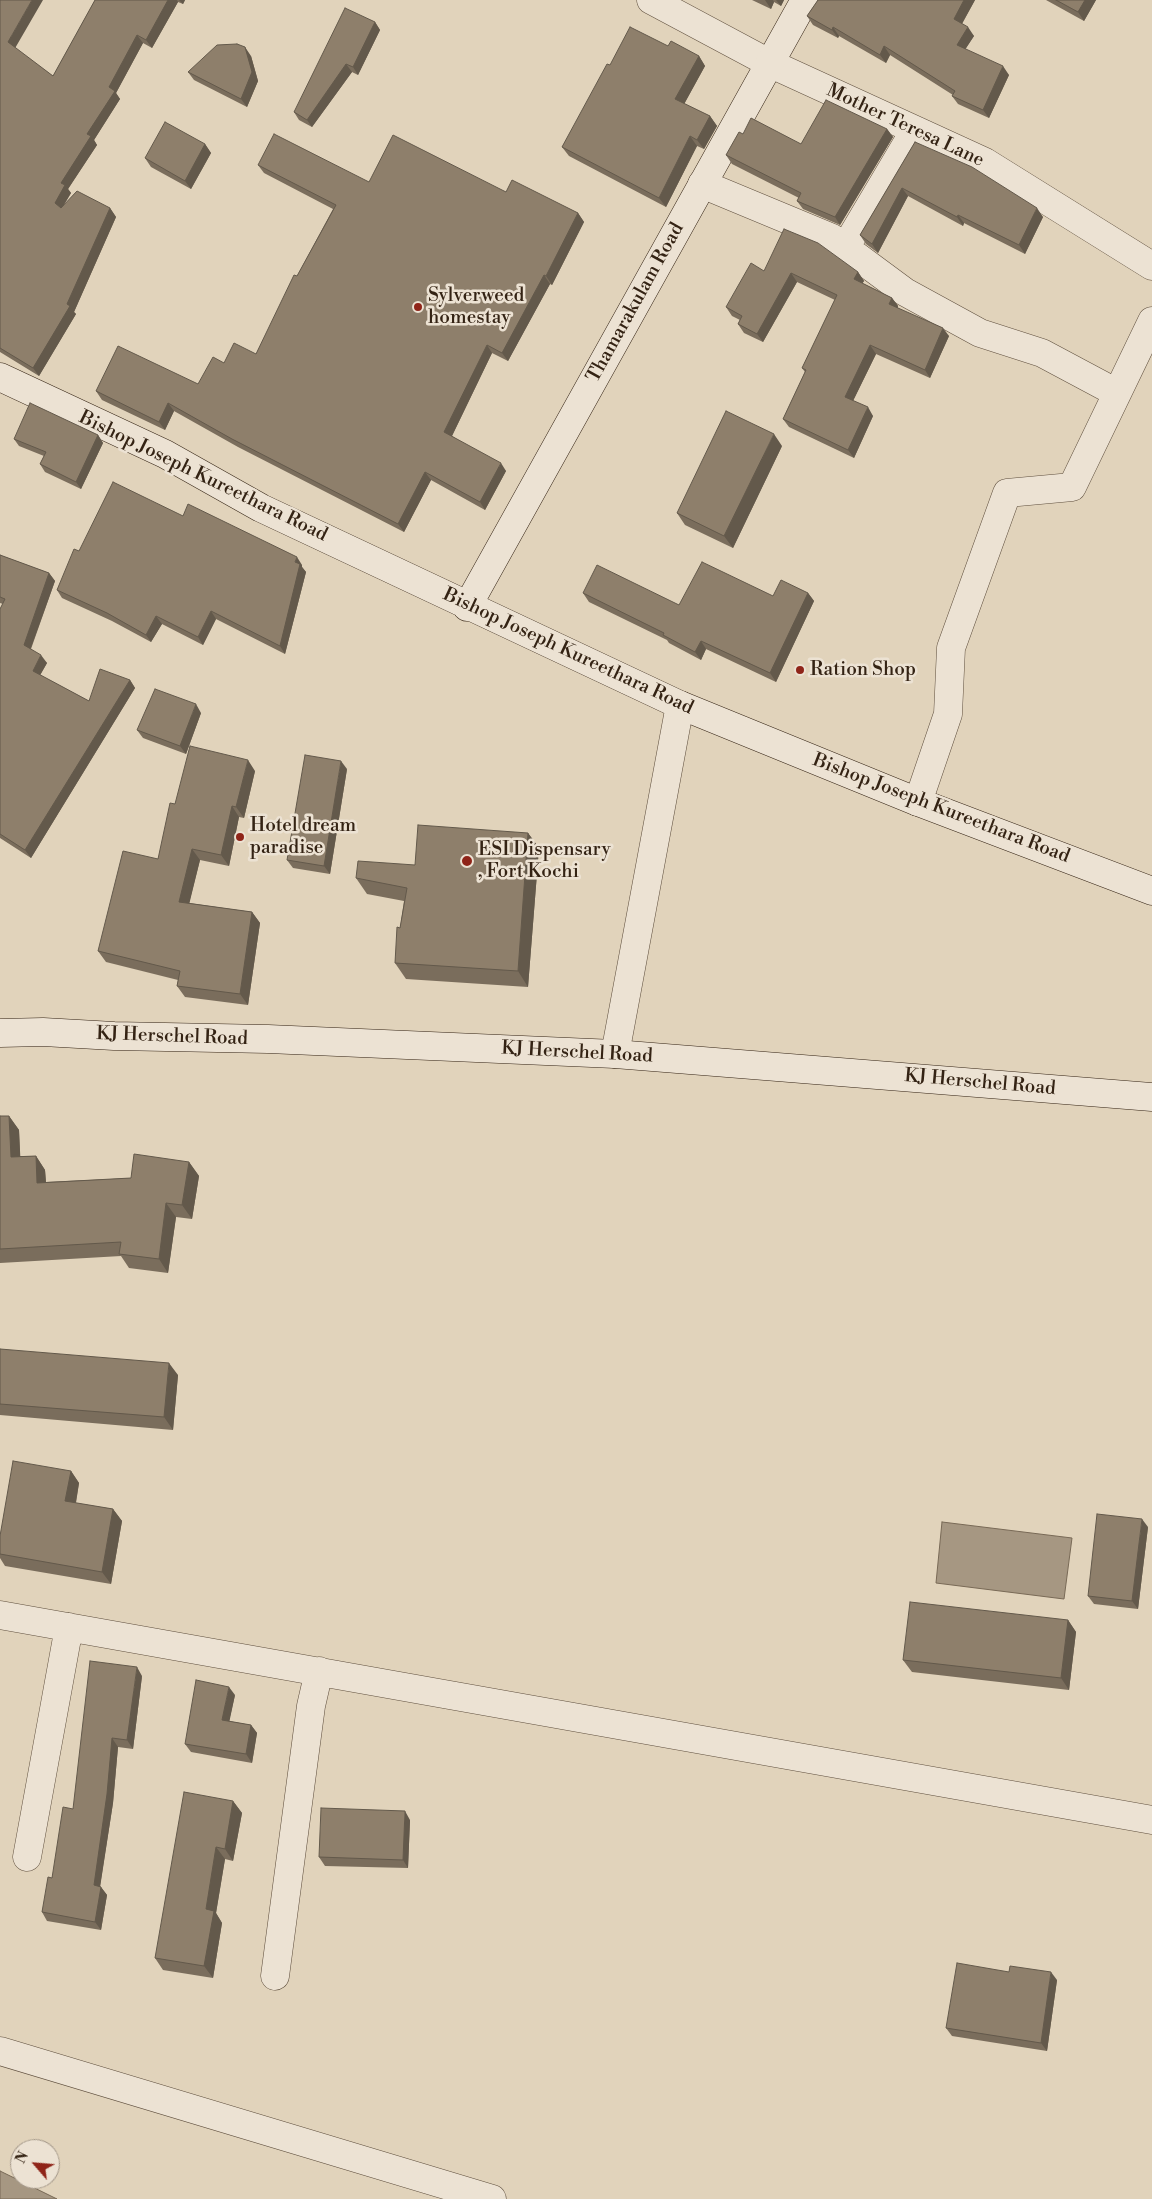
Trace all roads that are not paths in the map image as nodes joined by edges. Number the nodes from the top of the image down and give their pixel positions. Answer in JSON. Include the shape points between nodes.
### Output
{"nodes":[{"id":1,"x":805,"y":0,"type":"edge"},
{"id":2,"x":657,"y":2,"type":"edge"},
{"id":3,"x":769,"y":62,"type":"junction"},
{"id":4,"x":915,"y":130,"type":"junction"},
{"id":5,"x":702,"y":184,"type":"junction"},
{"id":6,"x":845,"y":248,"type":"junction"},
{"id":7,"x":1152,"y":266,"type":"edge"},
{"id":8,"x":1152,"y":321,"type":"edge"},
{"id":9,"x":0,"y":377,"type":"edge"},
{"id":10,"x":1117,"y":393,"type":"junction"},
{"id":11,"x":467,"y":607,"type":"junction"},
{"id":12,"x":680,"y":705,"type":"junction"},
{"id":13,"x":918,"y":802,"type":"junction"},
{"id":14,"x":1152,"y":891,"type":"edge"},
{"id":15,"x":0,"y":1033,"type":"edge"},
{"id":16,"x":615,"y":1054,"type":"junction"},
{"id":17,"x":1152,"y":1097,"type":"edge"},
{"id":18,"x":0,"y":1615,"type":"edge"},
{"id":19,"x":69,"y":1626,"type":"junction"},
{"id":20,"x":319,"y":1671,"type":"junction"},
{"id":21,"x":1152,"y":1820,"type":"edge"},
{"id":22,"x":27,"y":1857,"type":"dead end"},
{"id":23,"x":275,"y":1976,"type":"dead end"},
{"id":24,"x":0,"y":2052,"type":"edge"},
{"id":25,"x":492,"y":2199,"type":"edge"}],
"edges":[{"from":1,"to":3,"type":"street","name":"Thamarakulam Road"},
{"from":2,"to":3,"type":"street","name":"Mother Teresa Lane"},
{"from":3,"to":4,"type":"street","name":"Mother Teresa Lane"},
{"from":3,"to":5,"type":"street","name":"Thamarakulam Road"},
{"from":4,"to":6,"type":"street"},
{"from":4,"to":7,"type":"street","name":"Mother Teresa Lane","via":[[985,162]]},
{"from":5,"to":6,"type":"street","via":[[832,238]]},
{"from":5,"to":11,"type":"street","name":"Thamarakulam Road"},
{"from":6,"to":10,"type":"street","via":[[913,297],[980,332],[1042,353]]},
{"from":8,"to":10,"type":"street"},
{"from":9,"to":11,"type":"street","name":"Bishop Joseph Kureethara Road","via":[[165,454],[260,508]]},
{"from":10,"to":13,"type":"street","via":[[1072,487],[1007,493],[951,648],[948,714]]},
{"from":11,"to":12,"type":"street","name":"Bishop Joseph Kureethara Road"},
{"from":12,"to":13,"type":"street","name":"Bishop Joseph Kureethara Road"},
{"from":12,"to":16,"type":"street"},
{"from":13,"to":14,"type":"street","name":"Bishop Joseph Kureethara Road"},
{"from":15,"to":16,"type":"street","name":"KJ Herschel Road","via":[[268,1039]]},
{"from":16,"to":17,"type":"street","name":"KJ Herschel Road"},
{"from":18,"to":19,"type":"street"},
{"from":19,"to":20,"type":"street"},
{"from":19,"to":22,"type":"street"},
{"from":20,"to":21,"type":"street"},
{"from":20,"to":23,"type":"street","via":[[311,1706]]},
{"from":24,"to":25,"type":"street"}]}
